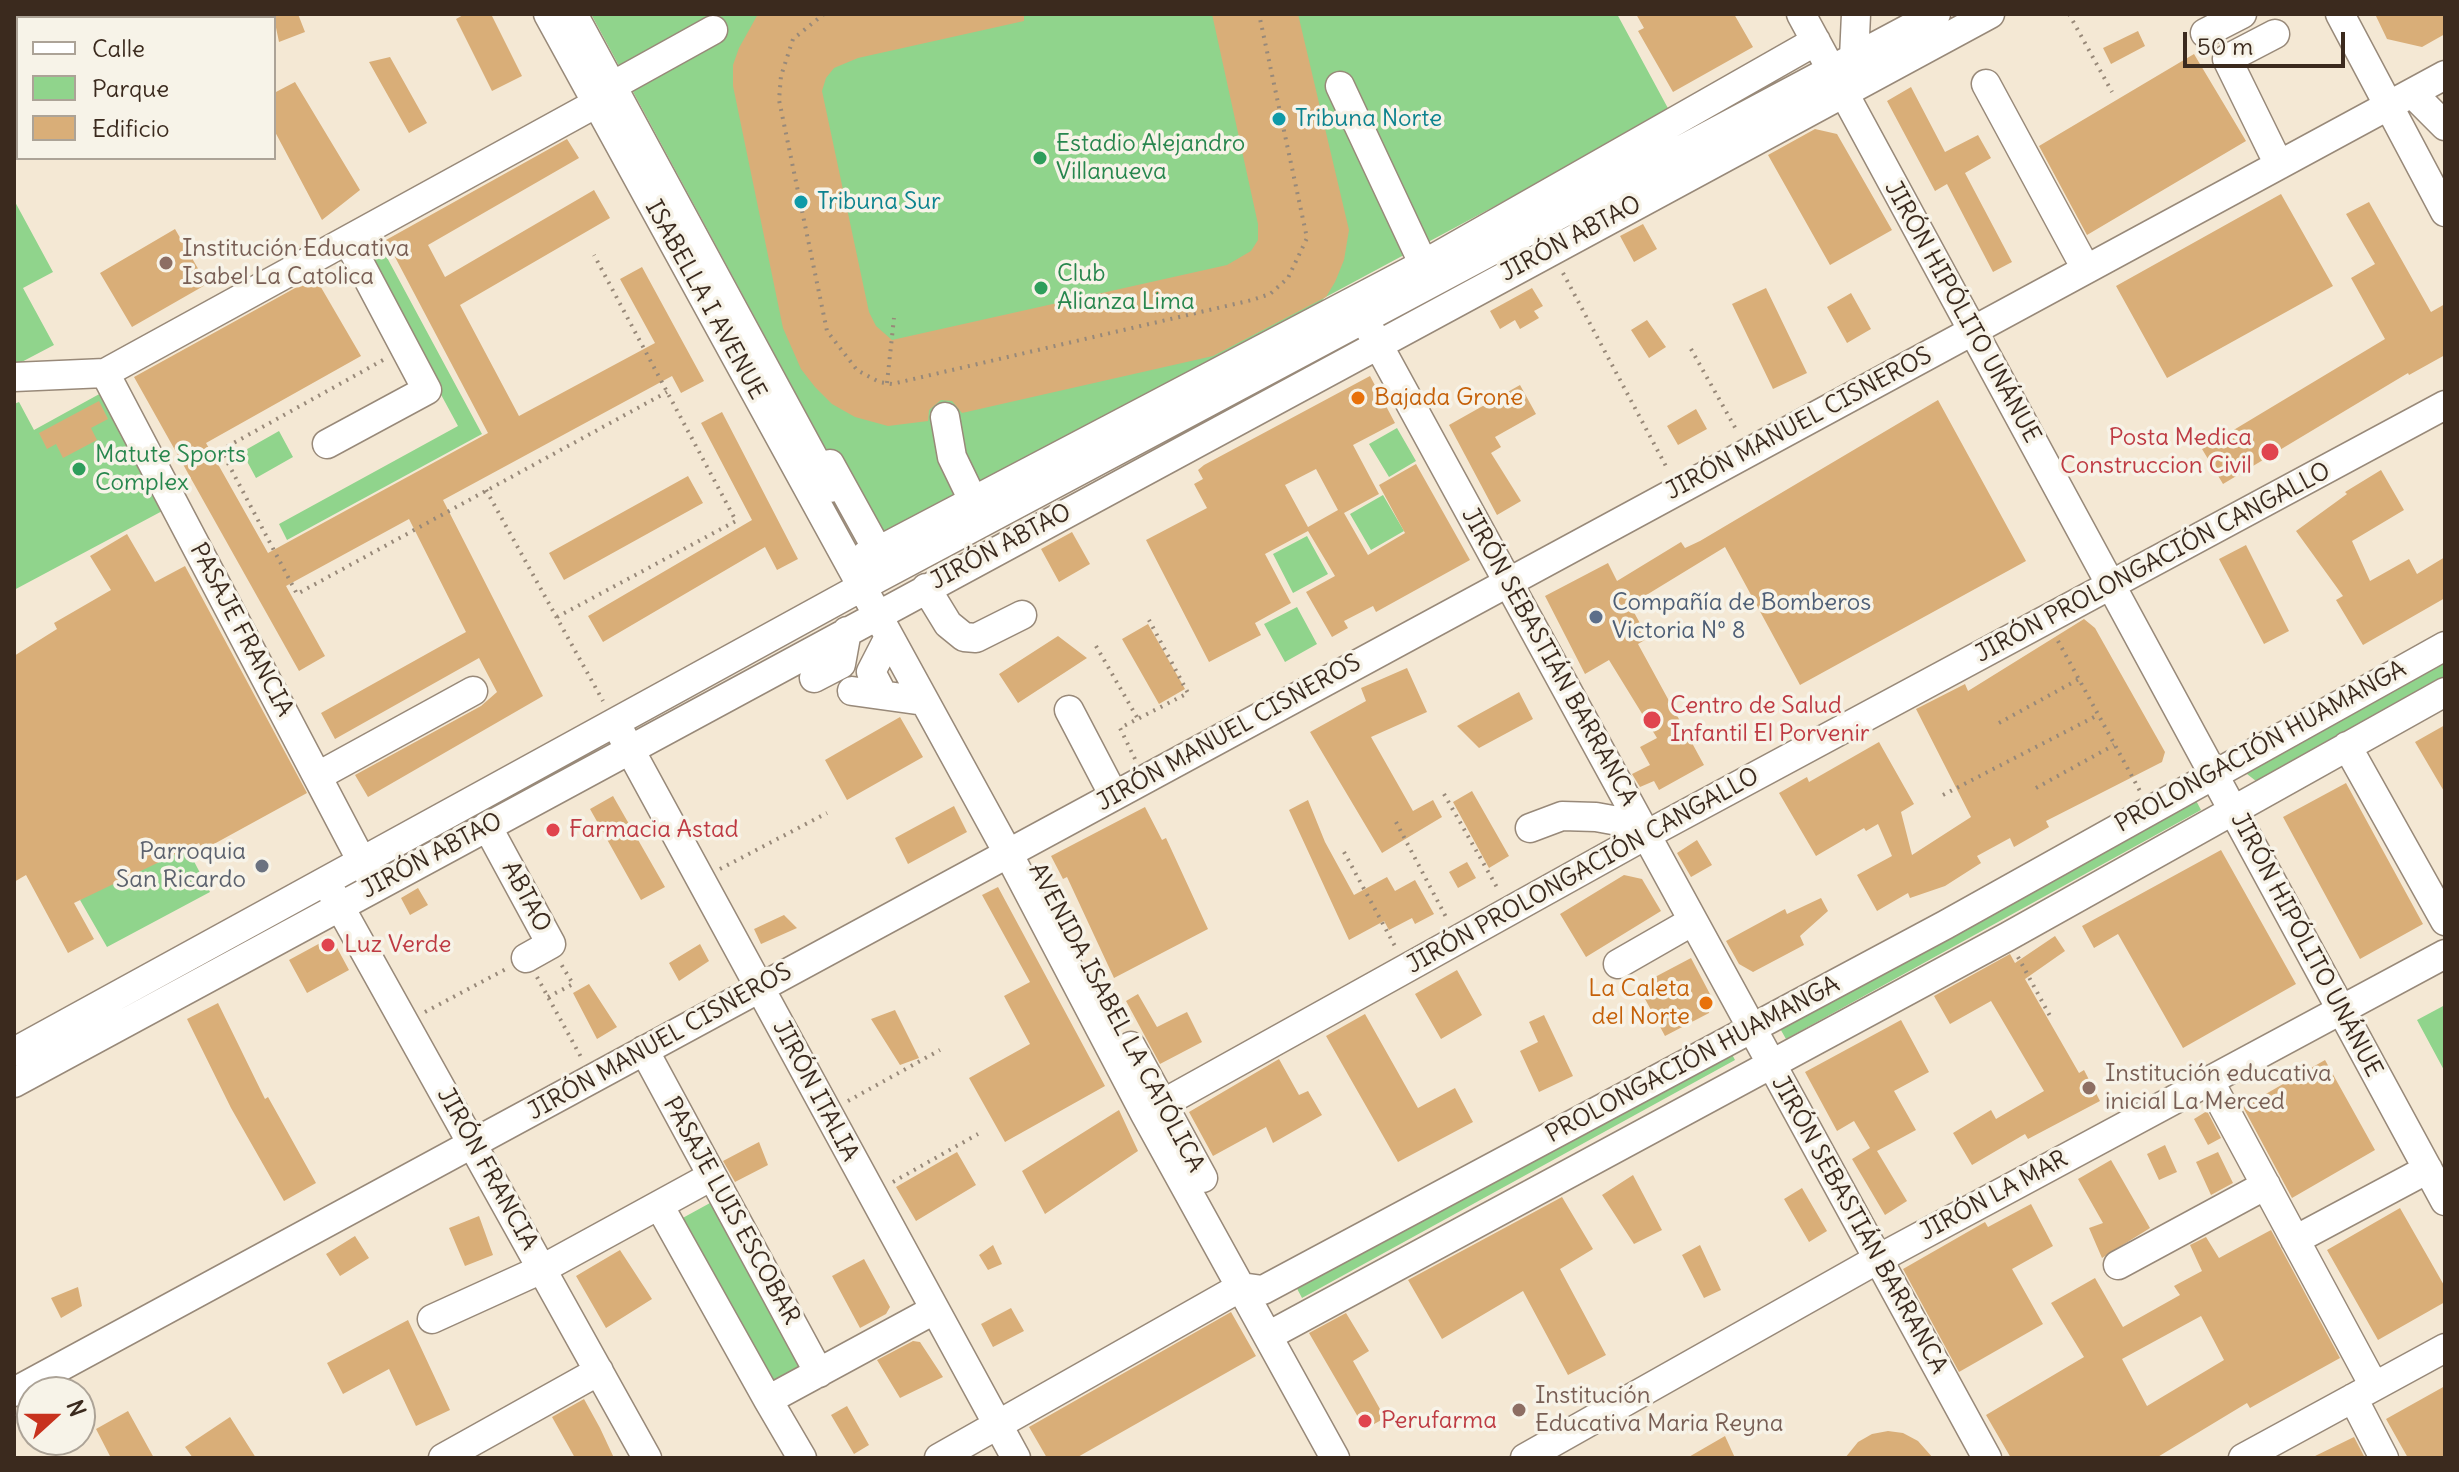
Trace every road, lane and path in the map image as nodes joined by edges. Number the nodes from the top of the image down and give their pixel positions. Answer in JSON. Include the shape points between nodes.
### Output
{"nodes":[{"id":1,"x":548,"y":14,"type":"edge"},
{"id":2,"x":573,"y":14,"type":"edge"},
{"id":3,"x":582,"y":14,"type":"edge"},
{"id":4,"x":824,"y":14,"type":"edge"},
{"id":5,"x":1259,"y":14,"type":"edge"},
{"id":6,"x":1856,"y":14,"type":"edge"},
{"id":7,"x":1936,"y":14,"type":"edge"},
{"id":8,"x":1990,"y":14,"type":"edge"},
{"id":9,"x":2069,"y":14,"type":"edge"},
{"id":10,"x":2242,"y":14,"type":"edge"},
{"id":11,"x":2340,"y":14,"type":"edge"},
{"id":12,"x":1809,"y":23,"type":"edge"},
{"id":13,"x":713,"y":30,"type":"dead end"},
{"id":14,"x":2205,"y":33,"type":"dead end"},
{"id":15,"x":2275,"y":34,"type":"dead end"},
{"id":16,"x":1843,"y":73,"type":"junction"},
{"id":17,"x":2445,"y":75,"type":"edge"},
{"id":18,"x":1986,"y":84,"type":"dead end"},
{"id":19,"x":1340,"y":86,"type":"dead end"},
{"id":20,"x":609,"y":91,"type":"junction"},
{"id":21,"x":2112,"y":92,"type":"dead end"},
{"id":22,"x":2400,"y":100,"type":"junction"},
{"id":23,"x":2445,"y":126,"type":"edge"},
{"id":24,"x":2279,"y":165,"type":"junction"},
{"id":25,"x":2445,"y":212,"type":"edge"},
{"id":26,"x":348,"y":241,"type":"junction"},
{"id":27,"x":1551,"y":250,"type":"junction"},
{"id":28,"x":594,"y":255,"type":"dead end"},
{"id":29,"x":2086,"y":269,"type":"junction"},
{"id":30,"x":1428,"y":273,"type":"junction"},
{"id":31,"x":894,"y":318,"type":"dead end"},
{"id":32,"x":1364,"y":319,"type":"junction"},
{"id":33,"x":1973,"y":330,"type":"junction"},
{"id":34,"x":1378,"y":343,"type":"junction"},
{"id":35,"x":405,"y":347,"type":"junction"},
{"id":36,"x":1691,"y":349,"type":"dead end"},
{"id":37,"x":105,"y":373,"type":"junction"},
{"id":38,"x":14,"y":377,"type":"edge"},
{"id":39,"x":887,"y":383,"type":"junction"},
{"id":40,"x":667,"y":392,"type":"junction"},
{"id":41,"x":2445,"y":405,"type":"edge"},
{"id":42,"x":945,"y":417,"type":"dead end"},
{"id":43,"x":327,"y":444,"type":"dead end"},
{"id":44,"x":1749,"y":451,"type":"junction"},
{"id":45,"x":1679,"y":489,"type":"junction"},
{"id":46,"x":486,"y":490,"type":"junction"},
{"id":47,"x":978,"y":511,"type":"junction"},
{"id":48,"x":871,"y":568,"type":"junction"},
{"id":49,"x":1508,"y":582,"type":"junction"},
{"id":50,"x":2112,"y":587,"type":"junction"},
{"id":51,"x":926,"y":588,"type":"junction"},
{"id":52,"x":1022,"y":615,"type":"dead end"},
{"id":53,"x":557,"y":617,"type":"junction"},
{"id":54,"x":886,"y":619,"type":"junction"},
{"id":55,"x":1149,"y":620,"type":"dead end"},
{"id":56,"x":2047,"y":621,"type":"junction"},
{"id":57,"x":847,"y":631,"type":"junction"},
{"id":58,"x":1096,"y":646,"type":"dead end"},
{"id":59,"x":2445,"y":646,"type":"edge"},
{"id":60,"x":781,"y":667,"type":"junction"},
{"id":61,"x":2079,"y":679,"type":"junction"},
{"id":62,"x":850,"y":681,"type":"junction"},
{"id":63,"x":473,"y":691,"type":"dead end"},
{"id":64,"x":2445,"y":692,"type":"edge"},
{"id":65,"x":924,"y":701,"type":"junction"},
{"id":66,"x":1069,"y":710,"type":"dead end"},
{"id":67,"x":2098,"y":715,"type":"junction"},
{"id":68,"x":1138,"y":719,"type":"junction"},
{"id":69,"x":615,"y":722,"type":"junction"},
{"id":70,"x":1999,"y":723,"type":"dead end"},
{"id":71,"x":2114,"y":745,"type":"junction"},
{"id":72,"x":2347,"y":746,"type":"junction"},
{"id":73,"x":630,"y":749,"type":"junction"},
{"id":74,"x":2213,"y":773,"type":"junction"},
{"id":75,"x":318,"y":776,"type":"junction"},
{"id":76,"x":1145,"y":779,"type":"junction"},
{"id":77,"x":2036,"y":788,"type":"dead end"},
{"id":78,"x":1444,"y":794,"type":"dead end"},
{"id":79,"x":1943,"y":795,"type":"dead end"},
{"id":80,"x":1114,"y":796,"type":"junction"},
{"id":81,"x":2149,"y":808,"type":"junction"},
{"id":82,"x":2232,"y":808,"type":"junction"},
{"id":83,"x":827,"y":813,"type":"dead end"},
{"id":84,"x":1396,"y":822,"type":"dead end"},
{"id":85,"x":487,"y":826,"type":"junction"},
{"id":86,"x":1530,"y":828,"type":"dead end"},
{"id":87,"x":1643,"y":830,"type":"junction"},
{"id":88,"x":1016,"y":849,"type":"junction"},
{"id":89,"x":1344,"y":852,"type":"dead end"},
{"id":90,"x":363,"y":861,"type":"junction"},
{"id":91,"x":700,"y":880,"type":"junction"},
{"id":92,"x":325,"y":881,"type":"junction"},
{"id":93,"x":375,"y":887,"type":"junction"},
{"id":94,"x":339,"y":906,"type":"junction"},
{"id":95,"x":1510,"y":911,"type":"junction"},
{"id":96,"x":1693,"y":921,"type":"junction"},
{"id":97,"x":2445,"y":921,"type":"edge"},
{"id":98,"x":2007,"y":937,"type":"junction"},
{"id":99,"x":1459,"y":939,"type":"junction"},
{"id":100,"x":538,"y":951,"type":"junction"},
{"id":101,"x":2445,"y":954,"type":"edge"},
{"id":102,"x":1618,"y":964,"type":"dead end"},
{"id":103,"x":1407,"y":968,"type":"junction"},
{"id":104,"x":759,"y":988,"type":"junction"},
{"id":105,"x":548,"y":997,"type":"junction"},
{"id":106,"x":2341,"y":1010,"type":"junction"},
{"id":107,"x":2050,"y":1016,"type":"dead end"},
{"id":108,"x":405,"y":1022,"type":"junction"},
{"id":109,"x":1752,"y":1028,"type":"junction"},
{"id":110,"x":644,"y":1050,"type":"junction"},
{"id":111,"x":940,"y":1050,"type":"dead end"},
{"id":112,"x":14,"y":1052,"type":"edge"},
{"id":113,"x":1771,"y":1064,"type":"junction"},
{"id":114,"x":594,"y":1079,"type":"junction"},
{"id":115,"x":2209,"y":1080,"type":"junction"},
{"id":116,"x":14,"y":1083,"type":"edge"},
{"id":117,"x":1154,"y":1109,"type":"junction"},
{"id":118,"x":826,"y":1112,"type":"junction"},
{"id":119,"x":978,"y":1134,"type":"dead end"},
{"id":120,"x":472,"y":1143,"type":"junction"},
{"id":121,"x":2428,"y":1169,"type":"junction"},
{"id":122,"x":712,"y":1176,"type":"junction"},
{"id":123,"x":2266,"y":1185,"type":"junction"},
{"id":124,"x":871,"y":1194,"type":"junction"},
{"id":125,"x":2445,"y":1201,"type":"edge"},
{"id":126,"x":659,"y":1205,"type":"junction"},
{"id":127,"x":2295,"y":1240,"type":"junction"},
{"id":128,"x":1878,"y":1259,"type":"junction"},
{"id":129,"x":2118,"y":1265,"type":"dead end"},
{"id":130,"x":542,"y":1269,"type":"junction"},
{"id":131,"x":1252,"y":1288,"type":"junction"},
{"id":132,"x":934,"y":1310,"type":"junction"},
{"id":133,"x":432,"y":1319,"type":"dead end"},
{"id":134,"x":1276,"y":1332,"type":"junction"},
{"id":135,"x":2445,"y":1348,"type":"edge"},
{"id":136,"x":599,"y":1371,"type":"junction"},
{"id":137,"x":819,"y":1373,"type":"junction"},
{"id":138,"x":14,"y":1392,"type":"edge"},
{"id":139,"x":2364,"y":1392,"type":"junction"},
{"id":140,"x":768,"y":1400,"type":"junction"},
{"id":141,"x":997,"y":1424,"type":"junction"},
{"id":142,"x":443,"y":1458,"type":"edge"},
{"id":143,"x":647,"y":1458,"type":"edge"},
{"id":144,"x":802,"y":1458,"type":"edge"},
{"id":145,"x":939,"y":1458,"type":"edge"},
{"id":146,"x":1016,"y":1458,"type":"edge"},
{"id":147,"x":1335,"y":1458,"type":"edge"},
{"id":148,"x":1354,"y":1458,"type":"edge"},
{"id":149,"x":1525,"y":1458,"type":"edge"},
{"id":150,"x":1987,"y":1458,"type":"edge"},
{"id":151,"x":2243,"y":1458,"type":"edge"},
{"id":152,"x":2384,"y":1458,"type":"edge"}],
"edges":[{"from":1,"to":20,"type":"street","name":"ISABELLA I AVENUE"},
{"from":2,"to":20,"type":"street","name":"ISABELLA I AVENUE"},
{"from":3,"to":20,"type":"street"},
{"from":4,"to":39,"type":"path","via":[[793,39],[779,100],[827,331],[857,370]]},
{"from":5,"to":39,"type":"path","via":[[1307,238],[1288,278],[1270,294],[1252,300],[910,382]]},
{"from":6,"to":16,"type":"street"},
{"from":7,"to":16,"type":"street","name":"JIRÓN ABTAO"},
{"from":8,"to":16,"type":"street","name":"JIRÓN ABTAO"},
{"from":9,"to":21,"type":"path"},
{"from":10,"to":14,"type":"street"},
{"from":11,"to":22,"type":"street"},
{"from":12,"to":16,"type":"street","name":"JIRÓN HIPÓLITO UNÁNUE"},
{"from":12,"to":30,"type":"street"},
{"from":13,"to":20,"type":"street"},
{"from":15,"to":24,"type":"street","via":[[2227,59]]},
{"from":16,"to":27,"type":"street","name":"JIRÓN ABTAO"},
{"from":16,"to":30,"type":"street","name":"JIRÓN ABTAO"},
{"from":16,"to":33,"type":"street","name":"JIRÓN HIPÓLITO UNÁNUE"},
{"from":17,"to":22,"type":"street","name":"JIRÓN MANUEL CISNEROS"},
{"from":18,"to":29,"type":"street"},
{"from":19,"to":30,"type":"street"},
{"from":20,"to":26,"type":"street"},
{"from":20,"to":48,"type":"street","name":"ISABELLA I AVENUE"},
{"from":22,"to":23,"type":"street"},
{"from":22,"to":24,"type":"street","name":"JIRÓN MANUEL CISNEROS"},
{"from":22,"to":25,"type":"street"},
{"from":24,"to":29,"type":"street","name":"JIRÓN MANUEL CISNEROS"},
{"from":26,"to":35,"type":"street"},
{"from":26,"to":37,"type":"street"},
{"from":27,"to":34,"type":"street","name":"JIRÓN ABTAO"},
{"from":27,"to":45,"type":"path"},
{"from":28,"to":40,"type":"path"},
{"from":29,"to":33,"type":"street","name":"JIRÓN MANUEL CISNEROS"},
{"from":30,"to":32,"type":"street","name":"JIRÓN ABTAO"},
{"from":30,"to":47,"type":"street"},
{"from":31,"to":39,"type":"path"},
{"from":32,"to":34,"type":"street","name":"JIRÓN SEBASTIÁN BARRANCA"},
{"from":32,"to":47,"type":"street","name":"JIRÓN ABTAO"},
{"from":33,"to":44,"type":"street","name":"JIRÓN MANUEL CISNEROS"},
{"from":33,"to":50,"type":"street","name":"JIRÓN HIPÓLITO UNÁNUE"},
{"from":34,"to":49,"type":"street","name":"JIRÓN SEBASTIÁN BARRANCA"},
{"from":34,"to":51,"type":"street","name":"JIRÓN ABTAO"},
{"from":35,"to":43,"type":"street","via":[[427,390]]},
{"from":35,"to":46,"type":"path","via":[[221,450],[297,594]]},
{"from":36,"to":44,"type":"path"},
{"from":37,"to":38,"type":"street"},
{"from":37,"to":75,"type":"street","name":"PASAJE FRANCIA"},
{"from":40,"to":46,"type":"path"},
{"from":40,"to":53,"type":"path","via":[[736,521]]},
{"from":41,"to":50,"type":"street","name":"JIRÓN PROLONGACIÓN CANGALLO"},
{"from":42,"to":47,"type":"street","via":[[952,457]]},
{"from":44,"to":45,"type":"street","name":"JIRÓN MANUEL CISNEROS"},
{"from":45,"to":49,"type":"street","name":"JIRÓN MANUEL CISNEROS"},
{"from":46,"to":53,"type":"path"},
{"from":47,"to":48,"type":"street","name":"JIRÓN ABTAO"},
{"from":48,"to":54,"type":"street","name":"AVENIDA ISABEL LA CATÓLICA"},
{"from":48,"to":69,"type":"street","name":"JIRÓN ABTAO"},
{"from":49,"to":76,"type":"street","name":"JIRÓN MANUEL CISNEROS"},
{"from":49,"to":87,"type":"street","name":"JIRÓN SEBASTIÁN BARRANCA"},
{"from":50,"to":56,"type":"street","name":"JIRÓN PROLONGACIÓN CANGALLO"},
{"from":50,"to":74,"type":"street","name":"JIRÓN HIPÓLITO UNÁNUE"},
{"from":51,"to":52,"type":"street","via":[[948,624],[964,637],[976,638]]},
{"from":51,"to":54,"type":"street","name":"JIRÓN ABTAO"},
{"from":53,"to":69,"type":"path"},
{"from":54,"to":57,"type":"street","name":"JIRÓN ABTAO"},
{"from":54,"to":62,"type":"street"},
{"from":54,"to":65,"type":"street","name":"AVENIDA ISABEL LA CATÓLICA"},
{"from":54,"to":88,"type":"street","name":"AVENIDA ISABEL LA CATÓLICA"},
{"from":55,"to":68,"type":"path","via":[[1188,693]]},
{"from":56,"to":61,"type":"path"},
{"from":56,"to":87,"type":"street","name":"JIRÓN PROLONGACIÓN CANGALLO"},
{"from":57,"to":60,"type":"street","name":"JIRÓN ABTAO"},
{"from":57,"to":62,"type":"street"},
{"from":58,"to":68,"type":"path"},
{"from":59,"to":74,"type":"street","name":"PROLONGACIÓN HUAMANGA"},
{"from":60,"to":62,"type":"street"},
{"from":60,"to":73,"type":"street","name":"JIRÓN ABTAO"},
{"from":61,"to":67,"type":"path"},
{"from":61,"to":70,"type":"path"},
{"from":62,"to":65,"type":"street"},
{"from":63,"to":75,"type":"street"},
{"from":64,"to":72,"type":"street","name":"PROLONGACIÓN HUAMANGA"},
{"from":65,"to":88,"type":"street","name":"AVENIDA ISABEL LA CATÓLICA"},
{"from":66,"to":80,"type":"street"},
{"from":67,"to":71,"type":"path"},
{"from":67,"to":79,"type":"path"},
{"from":68,"to":76,"type":"path","via":[[1120,728]]},
{"from":69,"to":73,"type":"street","name":"JIRÓN ITALIA"},
{"from":69,"to":90,"type":"street","name":"JIRÓN ABTAO"},
{"from":71,"to":77,"type":"path"},
{"from":71,"to":81,"type":"path"},
{"from":72,"to":82,"type":"street","name":"PROLONGACIÓN HUAMANGA"},
{"from":72,"to":97,"type":"street"},
{"from":73,"to":85,"type":"street","name":"JIRÓN ABTAO"},
{"from":73,"to":91,"type":"street","name":"JIRÓN ITALIA"},
{"from":74,"to":81,"type":"street","name":"PROLONGACIÓN HUAMANGA"},
{"from":74,"to":82,"type":"street","name":"JIRÓN HIPÓLITO UNÁNUE"},
{"from":75,"to":90,"type":"street","name":"PASAJE FRANCIA"},
{"from":76,"to":80,"type":"street","name":"JIRÓN MANUEL CISNEROS"},
{"from":78,"to":95,"type":"path"},
{"from":80,"to":88,"type":"street","name":"JIRÓN MANUEL CISNEROS"},
{"from":81,"to":109,"type":"street","name":"PROLONGACIÓN HUAMANGA"},
{"from":82,"to":98,"type":"street","name":"PROLONGACIÓN HUAMANGA"},
{"from":82,"to":106,"type":"street","name":"JIRÓN HIPÓLITO UNÁNUE"},
{"from":83,"to":91,"type":"path"},
{"from":84,"to":99,"type":"path"},
{"from":85,"to":93,"type":"street","name":"JIRÓN ABTAO"},
{"from":85,"to":100,"type":"street","name":"ABTAO"},
{"from":86,"to":87,"type":"street","via":[[1562,816],[1596,817]]},
{"from":87,"to":95,"type":"street","name":"JIRÓN PROLONGACIÓN CANGALLO"},
{"from":87,"to":96,"type":"street","name":"JIRÓN SEBASTIÁN BARRANCA"},
{"from":88,"to":104,"type":"street","name":"JIRÓN MANUEL CISNEROS"},
{"from":88,"to":117,"type":"street","name":"AVENIDA ISABEL LA CATÓLICA"},
{"from":89,"to":103,"type":"path"},
{"from":90,"to":92,"type":"street","name":"JIRÓN ABTAO"},
{"from":90,"to":93,"type":"street","name":"PASAJE FRANCIA"},
{"from":91,"to":104,"type":"street","name":"JIRÓN ITALIA"},
{"from":92,"to":94,"type":"street","name":"JIRÓN FRANCIA"},
{"from":92,"to":112,"type":"street","name":"JIRÓN ABTAO"},
{"from":93,"to":94,"type":"street","name":"JIRÓN ABTAO"},
{"from":94,"to":108,"type":"street","name":"JIRÓN FRANCIA"},
{"from":94,"to":116,"type":"street","name":"JIRÓN ABTAO"},
{"from":95,"to":99,"type":"street","name":"JIRÓN PROLONGACIÓN CANGALLO"},
{"from":96,"to":102,"type":"street"},
{"from":96,"to":109,"type":"street","name":"JIRÓN SEBASTIÁN BARRANCA"},
{"from":98,"to":107,"type":"path"},
{"from":98,"to":113,"type":"street","name":"PROLONGACIÓN HUAMANGA"},
{"from":99,"to":103,"type":"street","name":"JIRÓN PROLONGACIÓN CANGALLO"},
{"from":100,"to":105,"type":"path"},
{"from":100,"to":105,"type":"path","via":[[573,984]]},
{"from":100,"to":108,"type":"path"},
{"from":101,"to":106,"type":"street","name":"JIRÓN LA MAR"},
{"from":103,"to":117,"type":"street","name":"JIRÓN PROLONGACIÓN CANGALLO"},
{"from":104,"to":110,"type":"street","name":"JIRÓN MANUEL CISNEROS"},
{"from":104,"to":118,"type":"street","name":"JIRÓN ITALIA"},
{"from":105,"to":114,"type":"path"},
{"from":106,"to":115,"type":"street","name":"JIRÓN LA MAR"},
{"from":106,"to":121,"type":"street","name":"JIRÓN HIPÓLITO UNÁNUE"},
{"from":108,"to":120,"type":"street","name":"JIRÓN FRANCIA"},
{"from":109,"to":113,"type":"street","name":"JIRÓN SEBASTIÁN BARRANCA"},
{"from":109,"to":131,"type":"street","name":"PROLONGACIÓN HUAMANGA"},
{"from":110,"to":114,"type":"street","name":"JIRÓN MANUEL CISNEROS"},
{"from":110,"to":122,"type":"street","name":"PASAJE LUIS ESCOBAR"},
{"from":111,"to":118,"type":"path"},
{"from":113,"to":128,"type":"street","name":"JIRÓN SEBASTIÁN BARRANCA"},
{"from":113,"to":134,"type":"street","name":"PROLONGACIÓN HUAMANGA"},
{"from":114,"to":120,"type":"street","name":"JIRÓN MANUEL CISNEROS"},
{"from":115,"to":123,"type":"street"},
{"from":115,"to":128,"type":"street","name":"JIRÓN LA MAR"},
{"from":117,"to":131,"type":"street","name":"AVENIDA ISABEL LA CATÓLICA"},
{"from":118,"to":124,"type":"street","name":"JIRÓN ITALIA"},
{"from":119,"to":124,"type":"path"},
{"from":120,"to":130,"type":"street","name":"JIRÓN FRANCIA"},
{"from":120,"to":138,"type":"street","name":"JIRÓN MANUEL CISNEROS"},
{"from":121,"to":125,"type":"street","name":"JIRÓN HIPÓLITO UNÁNUE"},
{"from":121,"to":127,"type":"street"},
{"from":122,"to":126,"type":"street"},
{"from":122,"to":137,"type":"street","name":"PASAJE LUIS ESCOBAR"},
{"from":123,"to":127,"type":"street"},
{"from":123,"to":129,"type":"street"},
{"from":124,"to":132,"type":"street","name":"JIRÓN ITALIA"},
{"from":126,"to":130,"type":"street"},
{"from":126,"to":140,"type":"street"},
{"from":127,"to":139,"type":"street"},
{"from":128,"to":149,"type":"street","name":"JIRÓN LA MAR"},
{"from":128,"to":150,"type":"street","name":"JIRÓN SEBASTIÁN BARRANCA"},
{"from":130,"to":133,"type":"street"},
{"from":130,"to":136,"type":"street","name":"JIRÓN FRANCIA"},
{"from":131,"to":134,"type":"street","name":"AVENIDA ISABEL LA CATÓLICA"},
{"from":131,"to":141,"type":"street","name":"PROLONGACIÓN HUAMANGA"},
{"from":132,"to":137,"type":"street"},
{"from":132,"to":141,"type":"street","name":"JIRÓN ITALIA"},
{"from":134,"to":147,"type":"street","name":"AVENIDA ISABEL LA CATÓLICA"},
{"from":134,"to":148,"type":"street","name":"AVENIDA ISABEL LA CATÓLICA"},
{"from":135,"to":139,"type":"street"},
{"from":136,"to":142,"type":"street"},
{"from":136,"to":143,"type":"street","name":"JIRÓN FRANCIA"},
{"from":137,"to":140,"type":"street"},
{"from":139,"to":151,"type":"street"},
{"from":139,"to":152,"type":"street"},
{"from":140,"to":144,"type":"street"},
{"from":141,"to":145,"type":"street","name":"PROLONGACIÓN HUAMANGA"},
{"from":141,"to":146,"type":"street","name":"JIRÓN ITALIA"}]}
